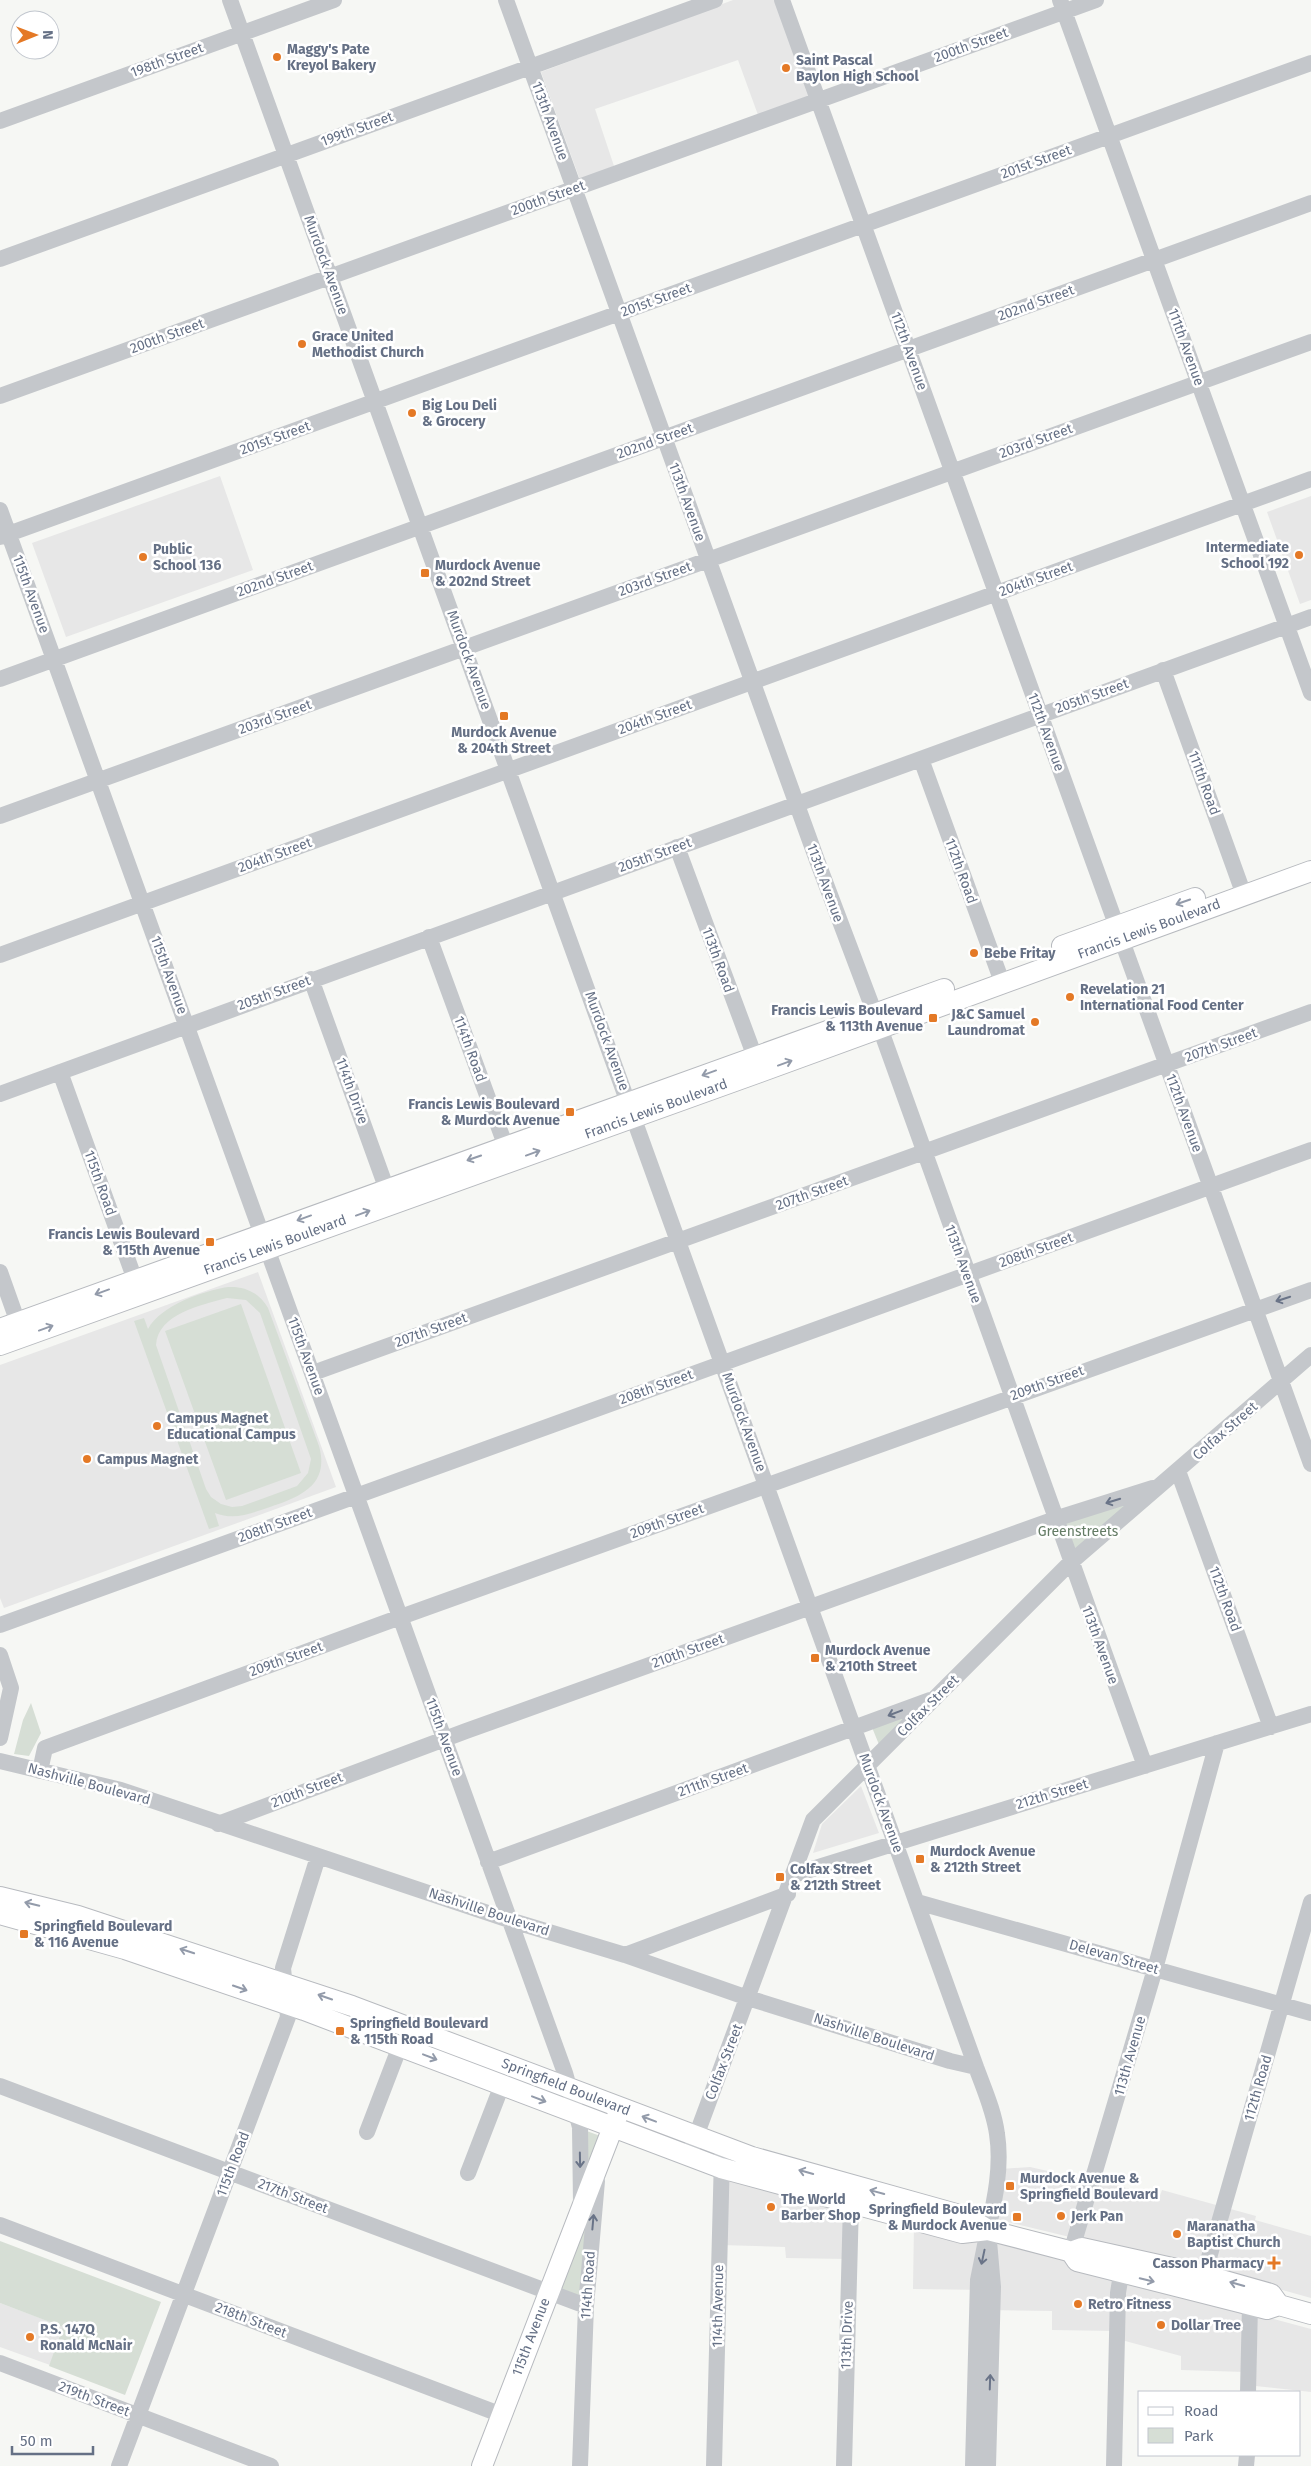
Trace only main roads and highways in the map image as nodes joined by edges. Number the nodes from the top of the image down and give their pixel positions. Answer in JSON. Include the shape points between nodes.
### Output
{"nodes":[{"id":1,"x":1311,"y":856,"type":"edge"},
{"id":2,"x":1311,"y":871,"type":"edge"},
{"id":3,"x":1242,"y":888,"type":"junction"},
{"id":4,"x":14,"y":1329,"type":"edge"},
{"id":5,"x":0,"y":1344,"type":"edge"},
{"id":6,"x":0,"y":1896,"type":"edge"},
{"id":7,"x":0,"y":1914,"type":"edge"},
{"id":8,"x":621,"y":2108,"type":"junction"},
{"id":9,"x":614,"y":2127,"type":"junction"},
{"id":10,"x":598,"y":2166,"type":"joint"},
{"id":11,"x":988,"y":2230,"type":"junction"},
{"id":12,"x":1071,"y":2252,"type":"junction"},
{"id":13,"x":1279,"y":2305,"type":"junction"},
{"id":14,"x":1311,"y":2314,"type":"edge"},
{"id":15,"x":482,"y":2466,"type":"edge"}],
"edges":[{"from":1,"to":3,"type":"main road","name":"Francis Lewis Boulevard"},
{"from":2,"to":3,"type":"main road","name":"Francis Lewis Boulevard"},
{"from":3,"to":4,"type":"main road","name":"Francis Lewis Boulevard","via":[[509,1154]]},
{"from":4,"to":5,"type":"main road","name":"Francis Lewis Boulevard"},
{"from":8,"to":6,"type":"main road","name":"Springfield Boulevard","one_way":true,"via":[[282,1982],[78,1916]]},
{"from":7,"to":9,"type":"main road","name":"Springfield Boulevard","one_way":true,"via":[[125,1949],[286,2004]]},
{"from":8,"to":9,"type":"main road","name":"114th Road"},
{"from":11,"to":8,"type":"main road","name":"Springfield Boulevard","one_way":true,"via":[[967,2217],[723,2146]]},
{"from":9,"to":10,"type":"main road","name":"114th Road"},
{"from":9,"to":11,"type":"main road","name":"Springfield Boulevard","via":[[721,2168],[962,2232]]},
{"from":10,"to":15,"type":"main road","name":"115th Avenue"},
{"from":11,"to":12,"type":"main road","name":"Springfield Boulevard"},
{"from":12,"to":13,"type":"main road","name":"Springfield Boulevard","one_way":true,"via":[[1077,2261],[1120,2274],[1267,2309]]},
{"from":13,"to":12,"type":"main road","name":"Springfield Boulevard","one_way":true,"via":[[1271,2294],[1204,2275],[1082,2248]]},
{"from":13,"to":14,"type":"main road","name":"Springfield Boulevard"}]}
